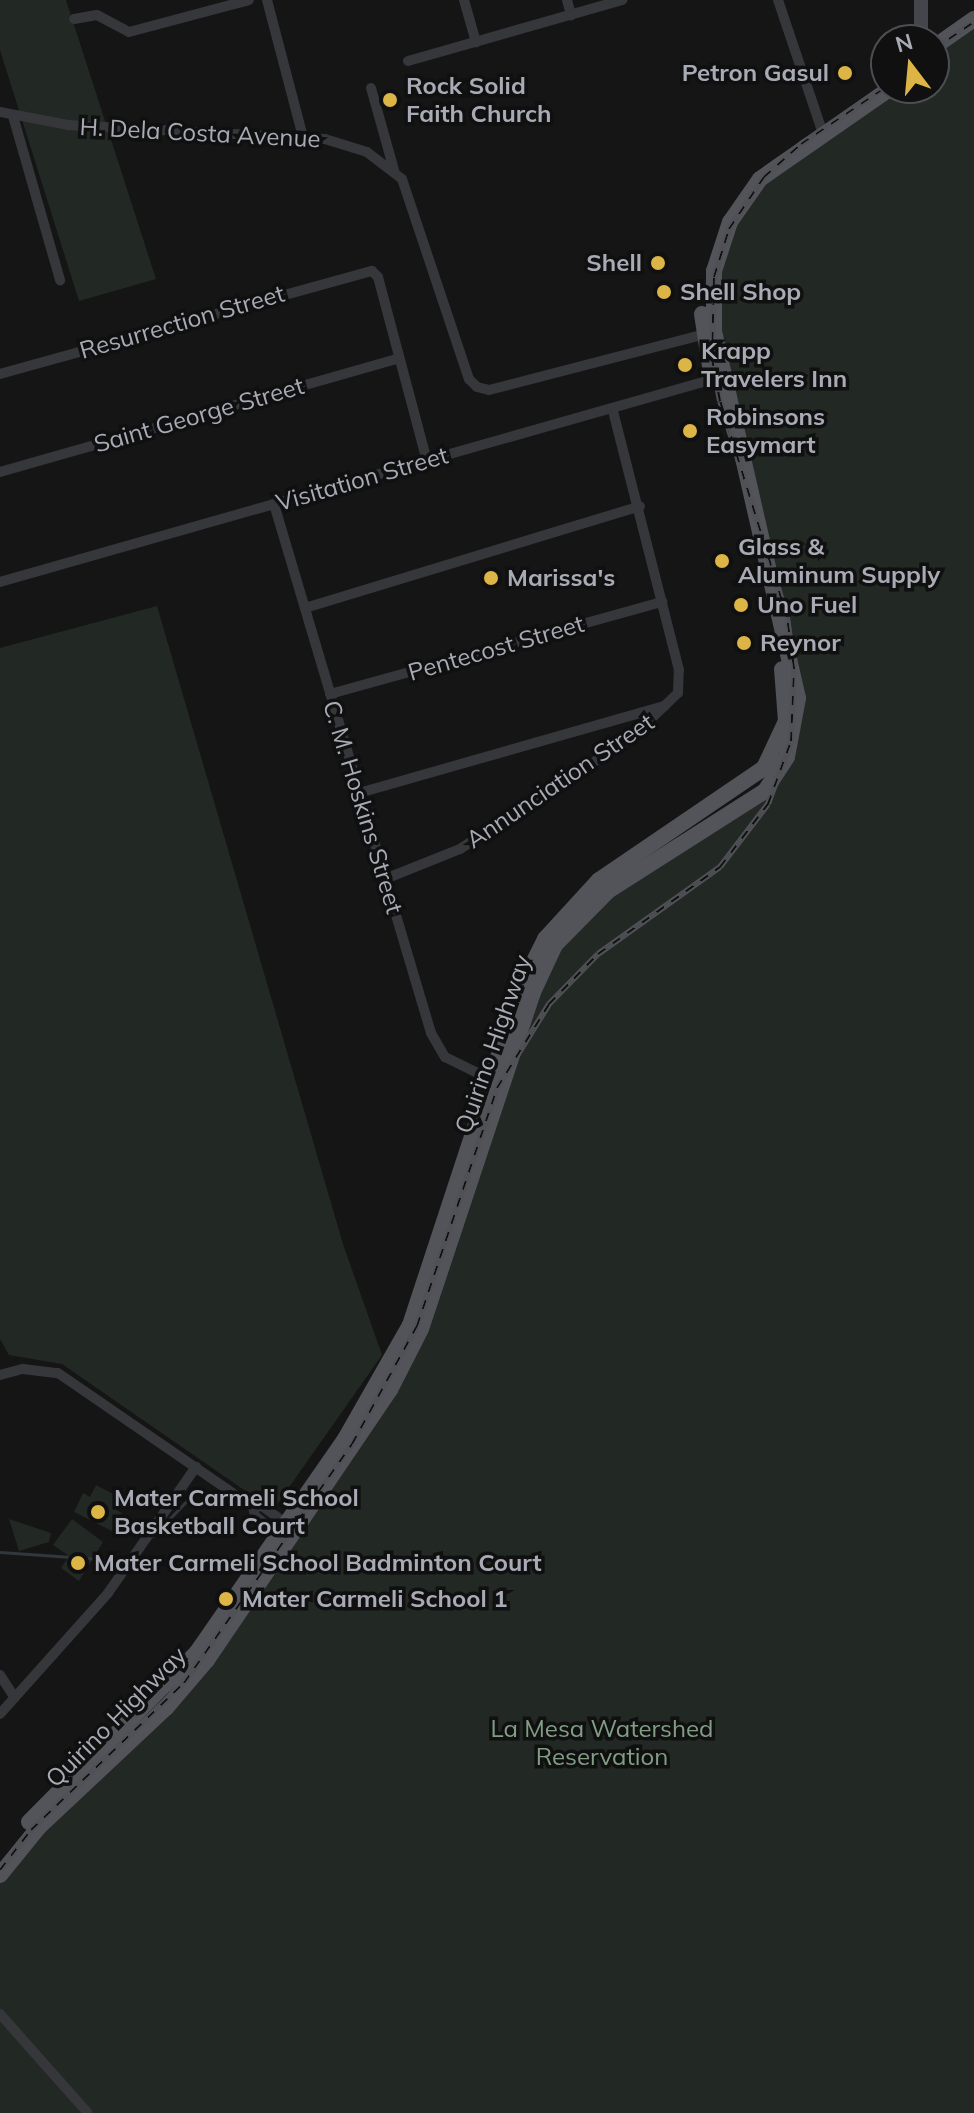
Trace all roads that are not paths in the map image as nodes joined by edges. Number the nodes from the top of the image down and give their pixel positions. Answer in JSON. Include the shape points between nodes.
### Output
{"nodes":[{"id":1,"x":249,"y":0,"type":"edge"},
{"id":2,"x":267,"y":0,"type":"edge"},
{"id":3,"x":464,"y":0,"type":"edge"},
{"id":4,"x":567,"y":0,"type":"edge"},
{"id":5,"x":622,"y":0,"type":"edge"},
{"id":6,"x":778,"y":0,"type":"edge"},
{"id":7,"x":921,"y":0,"type":"edge"},
{"id":8,"x":571,"y":15,"type":"junction"},
{"id":9,"x":74,"y":19,"type":"dead end"},
{"id":10,"x":974,"y":19,"type":"edge"},
{"id":11,"x":921,"y":24,"type":"edge"},
{"id":12,"x":974,"y":33,"type":"edge"},
{"id":13,"x":950,"y":36,"type":"edge"},
{"id":14,"x":476,"y":42,"type":"junction"},
{"id":15,"x":950,"y":49,"type":"edge"},
{"id":16,"x":408,"y":61,"type":"dead end"},
{"id":17,"x":371,"y":88,"type":"dead end"},
{"id":18,"x":870,"y":92,"type":"edge"},
{"id":19,"x":870,"y":100,"type":"edge"},
{"id":20,"x":0,"y":112,"type":"edge"},
{"id":21,"x":13,"y":116,"type":"junction"},
{"id":22,"x":820,"y":130,"type":"junction"},
{"id":23,"x":303,"y":137,"type":"junction"},
{"id":24,"x":394,"y":170,"type":"junction"},
{"id":25,"x":60,"y":280,"type":"dead end"},
{"id":26,"x":709,"y":333,"type":"junction"},
{"id":27,"x":399,"y":358,"type":"junction"},
{"id":28,"x":0,"y":374,"type":"edge"},
{"id":29,"x":718,"y":378,"type":"junction"},
{"id":30,"x":612,"y":408,"type":"junction"},
{"id":31,"x":427,"y":461,"type":"junction"},
{"id":32,"x":0,"y":472,"type":"edge"},
{"id":33,"x":274,"y":504,"type":"junction"},
{"id":34,"x":640,"y":506,"type":"junction"},
{"id":35,"x":0,"y":582,"type":"edge"},
{"id":36,"x":662,"y":602,"type":"junction"},
{"id":37,"x":305,"y":608,"type":"junction"},
{"id":38,"x":330,"y":694,"type":"junction"},
{"id":39,"x":670,"y":704,"type":"junction"},
{"id":40,"x":359,"y":793,"type":"junction"},
{"id":41,"x":385,"y":879,"type":"junction"},
{"id":42,"x":498,"y":1082,"type":"junction"},
{"id":43,"x":0,"y":1375,"type":"edge"},
{"id":44,"x":196,"y":1467,"type":"junction"},
{"id":45,"x":289,"y":1533,"type":"junction"},
{"id":46,"x":0,"y":1675,"type":"edge"},
{"id":47,"x":15,"y":1698,"type":"junction"},
{"id":48,"x":0,"y":1714,"type":"edge"},
{"id":49,"x":0,"y":1857,"type":"edge"},
{"id":50,"x":0,"y":1875,"type":"edge"},
{"id":51,"x":0,"y":2014,"type":"edge"},
{"id":52,"x":88,"y":2113,"type":"edge"}],
"edges":[{"from":1,"to":9,"type":"street","via":[[129,32],[97,15]]},
{"from":2,"to":23,"type":"street"},
{"from":3,"to":14,"type":"street"},
{"from":4,"to":8,"type":"street"},
{"from":5,"to":8,"type":"street"},
{"from":6,"to":22,"type":"street"},
{"from":7,"to":11,"type":"street"},
{"from":8,"to":14,"type":"street"},
{"from":10,"to":13,"type":"main road"},
{"from":12,"to":15,"type":"main road"},
{"from":14,"to":16,"type":"street"},
{"from":17,"to":24,"type":"street"},
{"from":18,"to":22,"type":"main road","name":"Quirino Highway"},
{"from":19,"to":22,"type":"main road","name":"Quirino Highway"},
{"from":20,"to":21,"type":"street","name":"H. Dela Costa Avenue"},
{"from":21,"to":23,"type":"street","name":"H. Dela Costa Avenue","via":[[190,135]]},
{"from":21,"to":25,"type":"street"},
{"from":22,"to":26,"type":"main road","name":"Quirino Highway","via":[[760,179],[734,214],[714,271]]},
{"from":23,"to":24,"type":"street","name":"H. Dela Costa Avenue","via":[[367,152]]},
{"from":24,"to":26,"type":"street","via":[[410,200],[469,379],[477,387],[489,390]]},
{"from":26,"to":29,"type":"main road","name":"Quirino Highway"},
{"from":27,"to":28,"type":"street","name":"Resurrection Street","via":[[378,277],[364,270]]},
{"from":27,"to":31,"type":"street"},
{"from":27,"to":32,"type":"street","name":"Saint George Street"},
{"from":29,"to":30,"type":"street","name":"Visitation Street"},
{"from":29,"to":42,"type":"main road","name":"Quirino Highway","via":[[794,675],[798,698],[793,741],[765,791],[608,891],[568,928],[543,966]]},
{"from":30,"to":31,"type":"street","name":"Visitation Street"},
{"from":30,"to":34,"type":"street","name":"Annunciation Street"},
{"from":31,"to":33,"type":"street","name":"Visitation Street"},
{"from":33,"to":35,"type":"street","name":"Visitation Street"},
{"from":33,"to":37,"type":"street","name":"C. M. Hoskins Street"},
{"from":34,"to":36,"type":"street","name":"Annunciation Street"},
{"from":34,"to":37,"type":"street"},
{"from":36,"to":38,"type":"street","name":"Pentecost Street"},
{"from":36,"to":39,"type":"street","name":"Annunciation Street","via":[[681,683]]},
{"from":37,"to":38,"type":"street","name":"C. M. Hoskins Street"},
{"from":38,"to":40,"type":"street","name":"C. M. Hoskins Street"},
{"from":39,"to":40,"type":"street"},
{"from":39,"to":41,"type":"street","name":"Annunciation Street","via":[[631,738],[460,849]]},
{"from":40,"to":41,"type":"street","name":"C. M. Hoskins Street"},
{"from":41,"to":42,"type":"street","name":"C. M. Hoskins Street","via":[[434,1041],[452,1062]]},
{"from":42,"to":45,"type":"main road","name":"Quirino Highway","via":[[406,1362]]},
{"from":43,"to":44,"type":"street","via":[[23,1369],[58,1373]]},
{"from":44,"to":45,"type":"street","via":[[253,1507],[262,1506]]},
{"from":44,"to":47,"type":"street","via":[[108,1593]]},
{"from":45,"to":49,"type":"main road","name":"Quirino Highway","via":[[176,1676]]},
{"from":45,"to":50,"type":"main road","name":"Quirino Highway","via":[[186,1685],[38,1828]]},
{"from":46,"to":47,"type":"street"},
{"from":47,"to":48,"type":"street"},
{"from":51,"to":52,"type":"street"}]}
